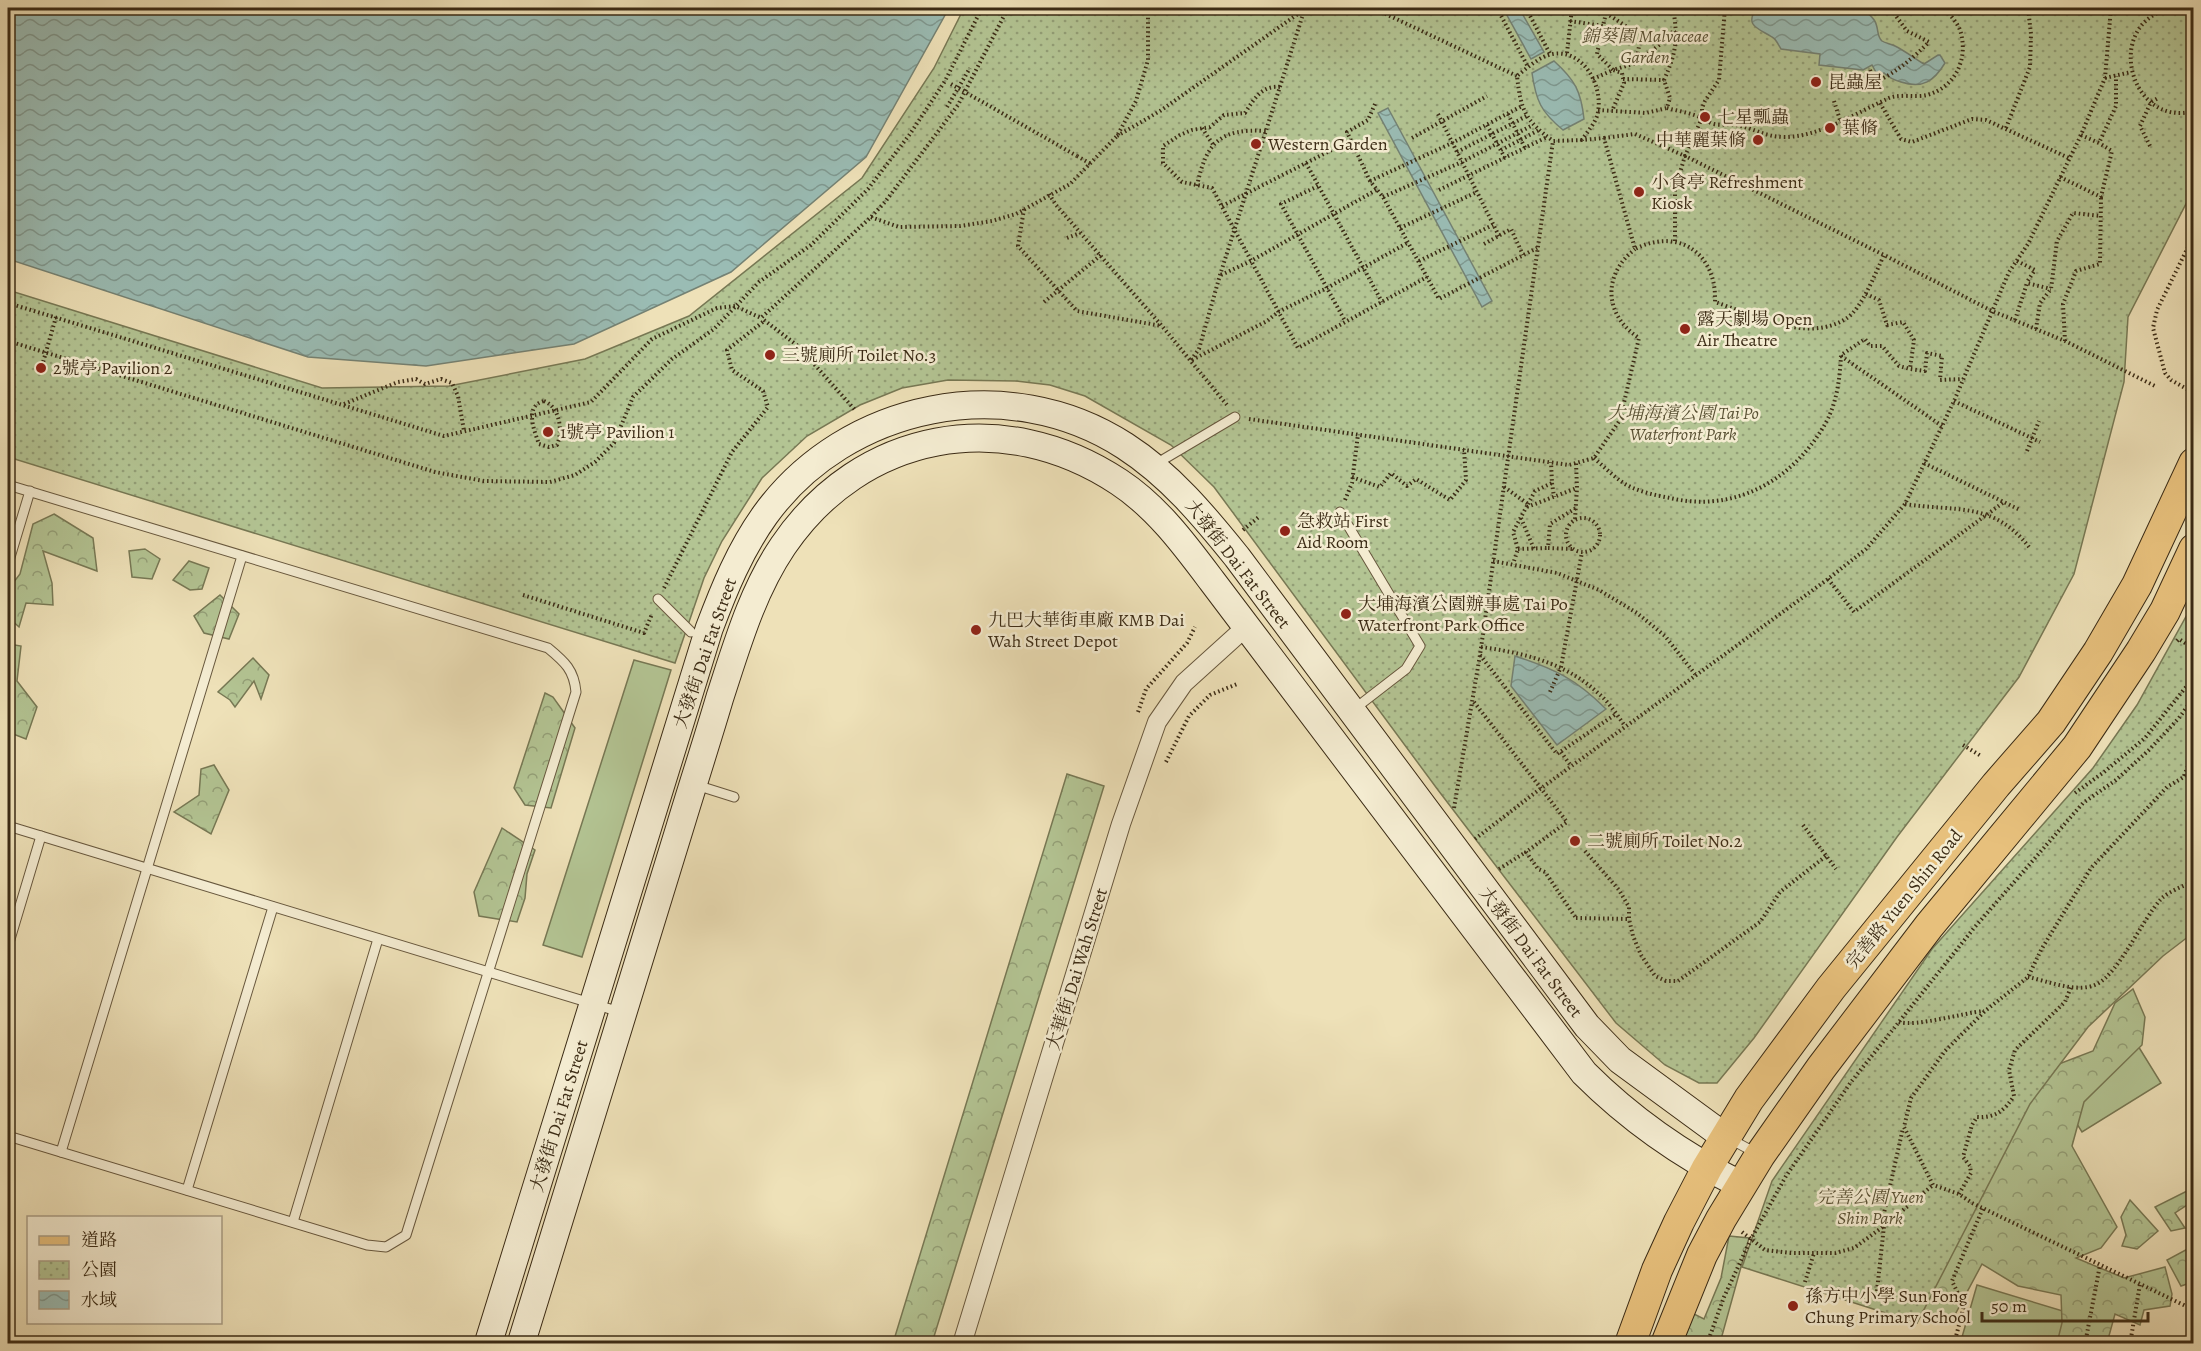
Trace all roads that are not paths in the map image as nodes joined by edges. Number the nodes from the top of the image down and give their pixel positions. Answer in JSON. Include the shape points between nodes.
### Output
{"nodes":[{"id":1,"x":1235,"y":417,"type":"road end"},
{"id":2,"x":2193,"y":463,"type":"edge"},
{"id":3,"x":1151,"y":466,"type":"junction"},
{"id":4,"x":8,"y":484,"type":"edge"},
{"id":5,"x":30,"y":491,"type":"junction"},
{"id":6,"x":1340,"y":512,"type":"road end"},
{"id":7,"x":2193,"y":549,"type":"edge"},
{"id":8,"x":242,"y":556,"type":"junction"},
{"id":9,"x":8,"y":564,"type":"edge"},
{"id":10,"x":750,"y":570,"type":"junction"},
{"id":11,"x":658,"y":599,"type":"road end"},
{"id":12,"x":1247,"y":626,"type":"junction"},
{"id":13,"x":691,"y":632,"type":"dead end"},
{"id":14,"x":1352,"y":712,"type":"junction"},
{"id":15,"x":693,"y":784,"type":"junction"},
{"id":16,"x":734,"y":797,"type":"dead end"},
{"id":17,"x":8,"y":826,"type":"edge"},
{"id":18,"x":41,"y":837,"type":"junction"},
{"id":19,"x":147,"y":869,"type":"junction"},
{"id":20,"x":273,"y":907,"type":"junction"},
{"id":21,"x":378,"y":939,"type":"junction"},
{"id":22,"x":8,"y":946,"type":"edge"},
{"id":23,"x":487,"y":972,"type":"junction"},
{"id":24,"x":594,"y":1004,"type":"junction"},
{"id":25,"x":623,"y":1013,"type":"junction"},
{"id":26,"x":8,"y":1136,"type":"edge"},
{"id":27,"x":1725,"y":1137,"type":"junction"},
{"id":28,"x":61,"y":1152,"type":"junction"},
{"id":29,"x":1760,"y":1155,"type":"junction"},
{"id":30,"x":1707,"y":1168,"type":"junction"},
{"id":31,"x":1741,"y":1185,"type":"junction"},
{"id":32,"x":187,"y":1190,"type":"junction"},
{"id":33,"x":293,"y":1222,"type":"junction"},
{"id":34,"x":488,"y":1344,"type":"edge"},
{"id":35,"x":521,"y":1344,"type":"edge"},
{"id":36,"x":962,"y":1344,"type":"edge"},
{"id":37,"x":1630,"y":1344,"type":"edge"},
{"id":38,"x":1666,"y":1344,"type":"edge"}],
"edges":[{"from":1,"to":3,"type":"lane"},
{"from":2,"to":27,"type":"main road","name":"完善路 Yuen Shin Road","via":[[2137,585],[2051,722],[1831,988]]},
{"from":3,"to":10,"type":"street","name":"大發街 Dai Fat Street","via":[[1100,432],[1061,416],[993,405],[922,411],[858,434],[821,458],[783,493],[765,514]]},
{"from":3,"to":14,"type":"street","name":"大發街 Dai Fat Street","via":[[1213,527]]},
{"from":4,"to":5,"type":"lane"},
{"from":5,"to":8,"type":"lane"},
{"from":5,"to":9,"type":"lane"},
{"from":6,"to":14,"type":"lane","via":[[1420,646],[1406,669]]},
{"from":7,"to":29,"type":"main road","name":"完善路 Yuen Shin Road","via":[[2141,651],[2077,747],[1929,926]]},
{"from":8,"to":19,"type":"lane"},
{"from":8,"to":23,"type":"lane","via":[[548,648],[563,660],[574,678],[576,692]]},
{"from":10,"to":12,"type":"street","name":"大發街 Dai Fat Street","via":[[783,547],[821,501],[882,459],[922,444],[960,438],[1007,439],[1053,448],[1122,484],[1162,519]]},
{"from":10,"to":15,"type":"street","name":"大發街 Dai Fat Street","via":[[739,639]]},
{"from":10,"to":24,"type":"street","name":"大發街 Dai Fat Street","via":[[709,629]]},
{"from":11,"to":13,"type":"lane"},
{"from":12,"to":30,"type":"street","name":"大發街 Dai Fat Street","via":[[1584,1073],[1623,1109]]},
{"from":12,"to":36,"type":"street","name":"大華街 Dai Wah Street","via":[[1184,684],[1157,722],[1121,824]]},
{"from":14,"to":27,"type":"street","name":"大發街 Dai Fat Street","via":[[1587,1026],[1620,1060]]},
{"from":15,"to":16,"type":"lane"},
{"from":15,"to":25,"type":"street","name":"大發街 Dai Fat Street"},
{"from":17,"to":18,"type":"lane"},
{"from":18,"to":19,"type":"lane"},
{"from":18,"to":22,"type":"lane"},
{"from":19,"to":20,"type":"lane"},
{"from":19,"to":28,"type":"lane"},
{"from":20,"to":21,"type":"lane"},
{"from":20,"to":32,"type":"lane"},
{"from":21,"to":23,"type":"lane"},
{"from":21,"to":33,"type":"lane"},
{"from":23,"to":24,"type":"lane"},
{"from":23,"to":33,"type":"lane","via":[[406,1235],[386,1246],[367,1245]]},
{"from":24,"to":25,"type":"lane"},
{"from":24,"to":34,"type":"street","name":"大發街 Dai Fat Street"},
{"from":25,"to":35,"type":"street","name":"大發街 Dai Fat Street"},
{"from":26,"to":28,"type":"lane"},
{"from":27,"to":29,"type":"lane","name":"大發街 Dai Fat Street"},
{"from":27,"to":30,"type":"main road","name":"完善路 Yuen Shin Road"},
{"from":28,"to":32,"type":"lane"},
{"from":29,"to":31,"type":"main road","name":"完善路 Yuen Shin Road"},
{"from":30,"to":31,"type":"street","name":"大發街 Dai Fat Street"},
{"from":30,"to":37,"type":"main road","name":"完善路 Yuen Shin Road","via":[[1657,1270]]},
{"from":31,"to":38,"type":"main road","name":"完善路 Yuen Shin Road","via":[[1733,1230],[1702,1255]]},
{"from":32,"to":33,"type":"lane"}]}
